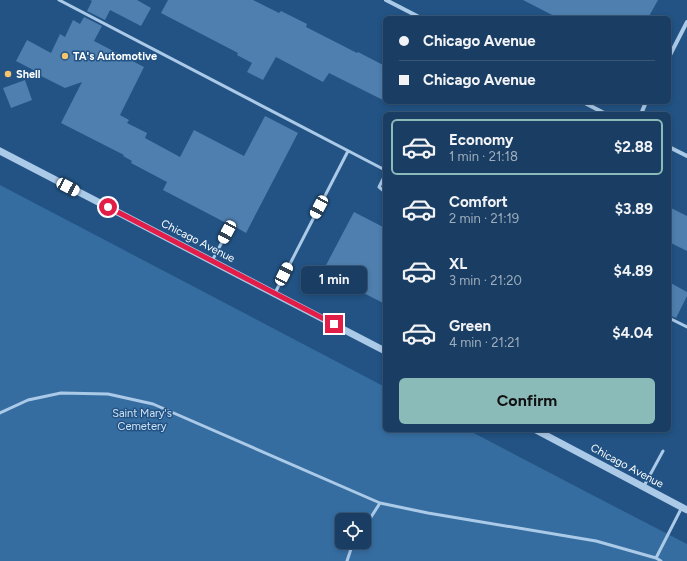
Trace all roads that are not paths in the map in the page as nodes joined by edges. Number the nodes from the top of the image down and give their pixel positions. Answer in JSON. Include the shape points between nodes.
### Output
{"nodes":[{"id":1,"x":59,"y":0,"type":"edge"},
{"id":2,"x":386,"y":0,"type":"edge"},
{"id":3,"x":417,"y":16,"type":"edge"},
{"id":4,"x":687,"y":22,"type":"edge"},
{"id":5,"x":671,"y":54,"type":"edge"},
{"id":6,"x":587,"y":104,"type":"edge"},
{"id":7,"x":602,"y":112,"type":"edge"},
{"id":8,"x":671,"y":148,"type":"edge"},
{"id":9,"x":0,"y":151,"type":"edge"},
{"id":10,"x":348,"y":151,"type":"junction"},
{"id":11,"x":687,"y":156,"type":"edge"},
{"id":12,"x":383,"y":169,"type":"edge"},
{"id":13,"x":383,"y":178,"type":"edge"},
{"id":14,"x":383,"y":190,"type":"edge"},
{"id":15,"x":231,"y":225,"type":"dead end"},
{"id":16,"x":212,"y":261,"type":"junction"},
{"id":17,"x":274,"y":294,"type":"junction"},
{"id":18,"x":671,"y":319,"type":"edge"},
{"id":19,"x":687,"y":327,"type":"edge"},
{"id":20,"x":383,"y":350,"type":"edge"},
{"id":21,"x":0,"y":412,"type":"edge"},
{"id":22,"x":540,"y":432,"type":"edge"},
{"id":23,"x":663,"y":451,"type":"dead end"},
{"id":24,"x":644,"y":487,"type":"junction"},
{"id":25,"x":380,"y":503,"type":"junction"},
{"id":26,"x":684,"y":508,"type":"edge"},
{"id":27,"x":371,"y":517,"type":"edge"},
{"id":28,"x":351,"y":549,"type":"edge"},
{"id":29,"x":656,"y":558,"type":"junction"},
{"id":30,"x":347,"y":561,"type":"edge"},
{"id":31,"x":661,"y":561,"type":"edge"}],
"edges":[{"from":1,"to":10,"type":"lane"},
{"from":2,"to":3,"type":"street"},
{"from":4,"to":5,"type":"street"},
{"from":6,"to":7,"type":"street"},
{"from":8,"to":11,"type":"street"},
{"from":9,"to":16,"type":"street","name":"Chicago Avenue"},
{"from":10,"to":12,"type":"lane"},
{"from":10,"to":17,"type":"lane"},
{"from":13,"to":14,"type":"lane","via":[[379,187]]},
{"from":15,"to":16,"type":"lane"},
{"from":16,"to":17,"type":"street","name":"Chicago Avenue"},
{"from":17,"to":20,"type":"street","name":"Chicago Avenue"},
{"from":18,"to":19,"type":"lane"},
{"from":21,"to":25,"type":"lane","via":[[28,400],[61,392],[108,394],[146,402]]},
{"from":22,"to":24,"type":"street","name":"Chicago Avenue"},
{"from":23,"to":24,"type":"lane"},
{"from":24,"to":26,"type":"street","name":"Chicago Avenue"},
{"from":25,"to":27,"type":"lane"},
{"from":25,"to":29,"type":"lane","via":[[596,541]]},
{"from":26,"to":29,"type":"lane"},
{"from":28,"to":30,"type":"lane"},
{"from":29,"to":31,"type":"lane"}]}
